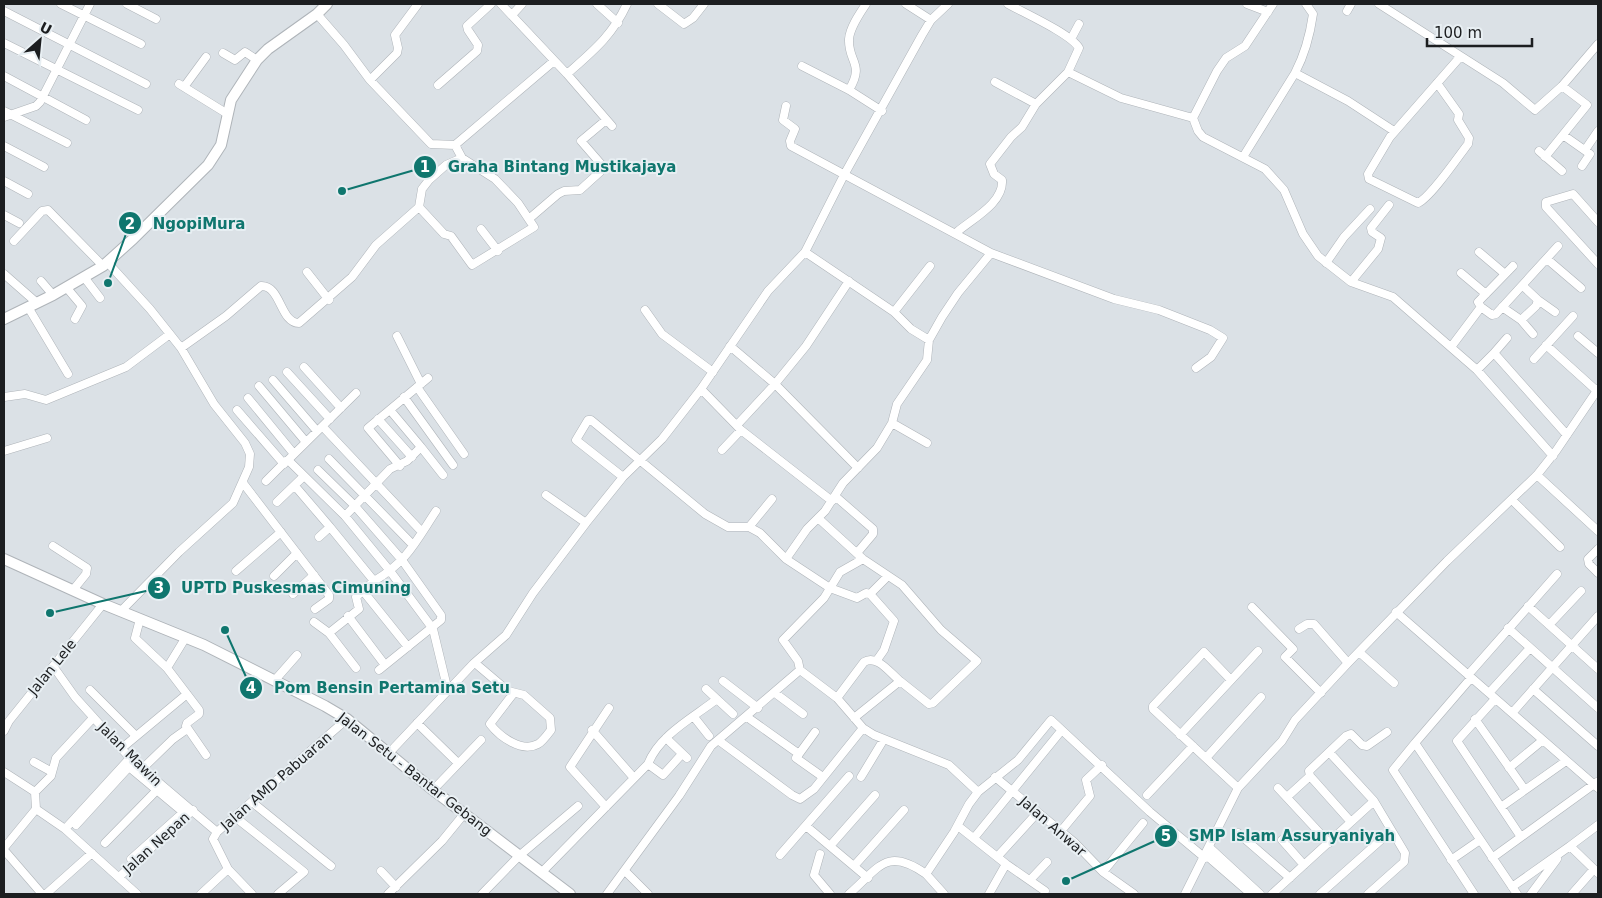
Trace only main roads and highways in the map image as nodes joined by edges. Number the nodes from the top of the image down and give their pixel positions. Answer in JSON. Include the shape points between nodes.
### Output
{"nodes":[{"id":1,"x":327,"y":4,"type":"edge"},
{"id":2,"x":4,"y":319,"type":"edge"},
{"id":3,"x":4,"y":559,"type":"edge"},
{"id":4,"x":570,"y":894,"type":"edge"}],
"edges":[{"from":1,"to":2,"type":"main road","via":[[258,60],[231,100],[221,145],[208,165],[105,264]]},
{"from":3,"to":4,"type":"main road","name":"Jalan Setu - Bantar Gebang","via":[[186,637],[347,719],[433,790]]}]}
